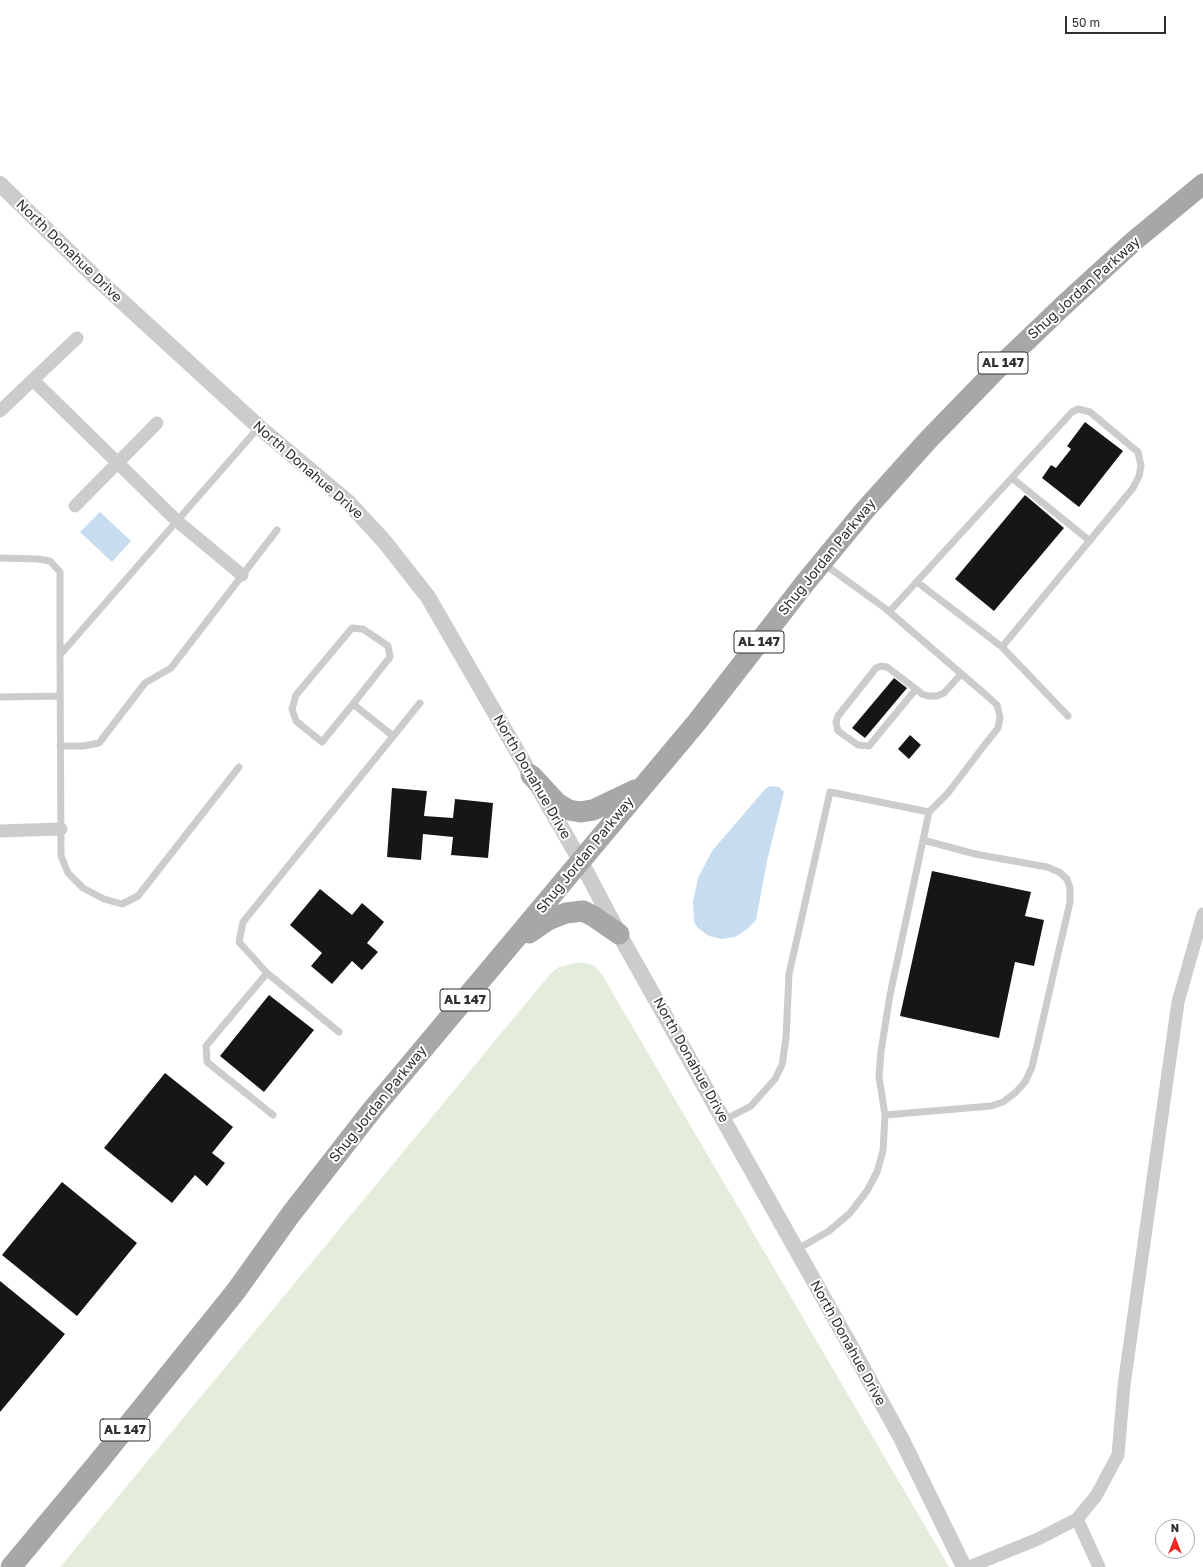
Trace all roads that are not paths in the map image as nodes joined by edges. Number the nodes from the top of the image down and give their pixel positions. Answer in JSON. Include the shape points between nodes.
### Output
{"nodes":[{"id":1,"x":0,"y":184,"type":"edge"},
{"id":2,"x":1203,"y":184,"type":"edge"},
{"id":3,"x":76,"y":338,"type":"dead end"},
{"id":4,"x":33,"y":380,"type":"junction"},
{"id":5,"x":0,"y":411,"type":"edge"},
{"id":6,"x":157,"y":423,"type":"dead end"},
{"id":7,"x":259,"y":427,"type":"junction"},
{"id":8,"x":117,"y":462,"type":"junction"},
{"id":9,"x":1012,"y":478,"type":"junction"},
{"id":10,"x":75,"y":506,"type":"dead end"},
{"id":11,"x":177,"y":521,"type":"junction"},
{"id":12,"x":277,"y":530,"type":"dead end"},
{"id":13,"x":1090,"y":541,"type":"junction"},
{"id":14,"x":0,"y":558,"type":"edge"},
{"id":15,"x":822,"y":562,"type":"junction"},
{"id":16,"x":242,"y":575,"type":"junction"},
{"id":17,"x":917,"y":582,"type":"junction"},
{"id":18,"x":889,"y":612,"type":"junction"},
{"id":19,"x":1002,"y":647,"type":"junction"},
{"id":20,"x":60,"y":655,"type":"junction"},
{"id":21,"x":961,"y":674,"type":"junction"},
{"id":22,"x":916,"y":689,"type":"junction"},
{"id":23,"x":0,"y":696,"type":"edge"},
{"id":24,"x":60,"y":696,"type":"junction"},
{"id":25,"x":420,"y":703,"type":"dead end"},
{"id":26,"x":354,"y":704,"type":"junction"},
{"id":27,"x":1068,"y":716,"type":"dead end"},
{"id":28,"x":393,"y":736,"type":"junction"},
{"id":29,"x":60,"y":746,"type":"junction"},
{"id":30,"x":239,"y":767,"type":"dead end"},
{"id":31,"x":531,"y":775,"type":"junction"},
{"id":32,"x":641,"y":787,"type":"junction"},
{"id":33,"x":929,"y":812,"type":"junction"},
{"id":34,"x":61,"y":829,"type":"junction"},
{"id":35,"x":0,"y":831,"type":"edge"},
{"id":36,"x":923,"y":840,"type":"junction"},
{"id":37,"x":580,"y":860,"type":"junction"},
{"id":38,"x":1203,"y":914,"type":"edge"},
{"id":39,"x":619,"y":934,"type":"junction"},
{"id":40,"x":511,"y":945,"type":"junction"},
{"id":41,"x":267,"y":973,"type":"junction"},
{"id":42,"x":339,"y":1032,"type":"dead end"},
{"id":43,"x":273,"y":1115,"type":"dead end"},
{"id":44,"x":885,"y":1115,"type":"junction"},
{"id":45,"x":724,"y":1120,"type":"junction"},
{"id":46,"x":796,"y":1250,"type":"junction"},
{"id":47,"x":1077,"y":1519,"type":"junction"},
{"id":48,"x":11,"y":1567,"type":"edge"},
{"id":49,"x":964,"y":1567,"type":"edge"},
{"id":50,"x":969,"y":1567,"type":"edge"},
{"id":51,"x":1099,"y":1567,"type":"edge"}],
"edges":[{"from":1,"to":7,"type":"street","name":"North Donahue Drive","via":[[93,275]]},
{"from":2,"to":15,"type":"main road","name":"Shug Jordan Parkway","number":"AL 147","via":[[1064,304],[995,371],[928,439]]},
{"from":3,"to":4,"type":"street"},
{"from":4,"to":5,"type":"street"},
{"from":4,"to":8,"type":"street"},
{"from":6,"to":8,"type":"street"},
{"from":7,"to":11,"type":"lane"},
{"from":7,"to":31,"type":"street","name":"North Donahue Drive","via":[[347,502],[384,541],[428,597]]},
{"from":8,"to":10,"type":"street"},
{"from":8,"to":11,"type":"street"},
{"from":9,"to":13,"type":"lane"},
{"from":9,"to":13,"type":"lane","via":[[1072,412],[1078,409],[1090,412],[1138,452],[1141,466],[1133,488]]},
{"from":9,"to":17,"type":"lane"},
{"from":11,"to":16,"type":"street"},
{"from":11,"to":20,"type":"lane"},
{"from":12,"to":16,"type":"lane"},
{"from":13,"to":19,"type":"lane"},
{"from":14,"to":20,"type":"lane","via":[[50,561],[60,572]]},
{"from":15,"to":18,"type":"lane"},
{"from":15,"to":32,"type":"main road","name":"Shug Jordan Parkway","number":"AL 147","via":[[697,722]]},
{"from":16,"to":29,"type":"lane","via":[[171,668],[145,683],[99,743]]},
{"from":17,"to":18,"type":"lane"},
{"from":17,"to":19,"type":"lane"},
{"from":18,"to":21,"type":"lane"},
{"from":19,"to":27,"type":"lane"},
{"from":20,"to":24,"type":"lane"},
{"from":21,"to":22,"type":"lane","via":[[944,693],[937,696],[922,694]]},
{"from":21,"to":33,"type":"lane","via":[[997,705],[1000,717],[998,728],[948,793]]},
{"from":22,"to":22,"type":"lane","via":[[869,746],[858,745],[838,731],[838,716],[876,668],[887,667]]},
{"from":23,"to":24,"type":"lane"},
{"from":24,"to":29,"type":"lane"},
{"from":25,"to":28,"type":"lane"},
{"from":26,"to":26,"type":"lane","via":[[390,657],[388,646],[363,629],[352,628],[296,695],[292,709],[296,721],[322,742]]},
{"from":26,"to":28,"type":"lane"},
{"from":28,"to":41,"type":"lane","via":[[243,922],[239,942]]},
{"from":29,"to":34,"type":"lane"},
{"from":30,"to":34,"type":"lane","via":[[138,896],[122,904],[104,899],[83,888],[68,873],[61,856]]},
{"from":31,"to":32,"type":"main road","via":[[557,803],[569,810],[580,812],[593,810]]},
{"from":31,"to":37,"type":"street","name":"North Donahue Drive"},
{"from":32,"to":37,"type":"main road","name":"Shug Jordan Parkway","number":"AL 147"},
{"from":33,"to":36,"type":"lane"},
{"from":33,"to":45,"type":"lane","via":[[830,792],[789,974],[782,1065],[776,1079],[751,1106]]},
{"from":34,"to":35,"type":"street"},
{"from":36,"to":44,"type":"lane","via":[[890,995],[881,1051],[879,1077]]},
{"from":36,"to":44,"type":"lane","via":[[975,854],[1047,867],[1059,872],[1067,879],[1070,902],[1032,1067],[1025,1082],[1003,1102],[991,1106]]},
{"from":37,"to":39,"type":"street","name":"North Donahue Drive"},
{"from":37,"to":40,"type":"main road","name":"Shug Jordan Parkway","number":"AL 147"},
{"from":38,"to":47,"type":"street","via":[[1178,1002],[1124,1384],[1118,1455],[1096,1496]]},
{"from":39,"to":40,"type":"main road","via":[[583,911],[566,913],[548,920]]},
{"from":39,"to":45,"type":"street","name":"North Donahue Drive"},
{"from":40,"to":48,"type":"main road","name":"Shug Jordan Parkway","number":"AL 147","via":[[372,1110],[291,1214],[236,1291]]},
{"from":41,"to":42,"type":"lane"},
{"from":41,"to":43,"type":"lane","via":[[206,1046],[207,1062]]},
{"from":44,"to":46,"type":"lane","via":[[883,1151],[877,1172],[867,1191],[850,1214],[829,1231]]},
{"from":45,"to":46,"type":"street","name":"North Donahue Drive"},
{"from":46,"to":49,"type":"street","name":"North Donahue Drive","via":[[897,1431]]},
{"from":47,"to":50,"type":"street","via":[[1038,1539]]},
{"from":47,"to":51,"type":"street"}]}
